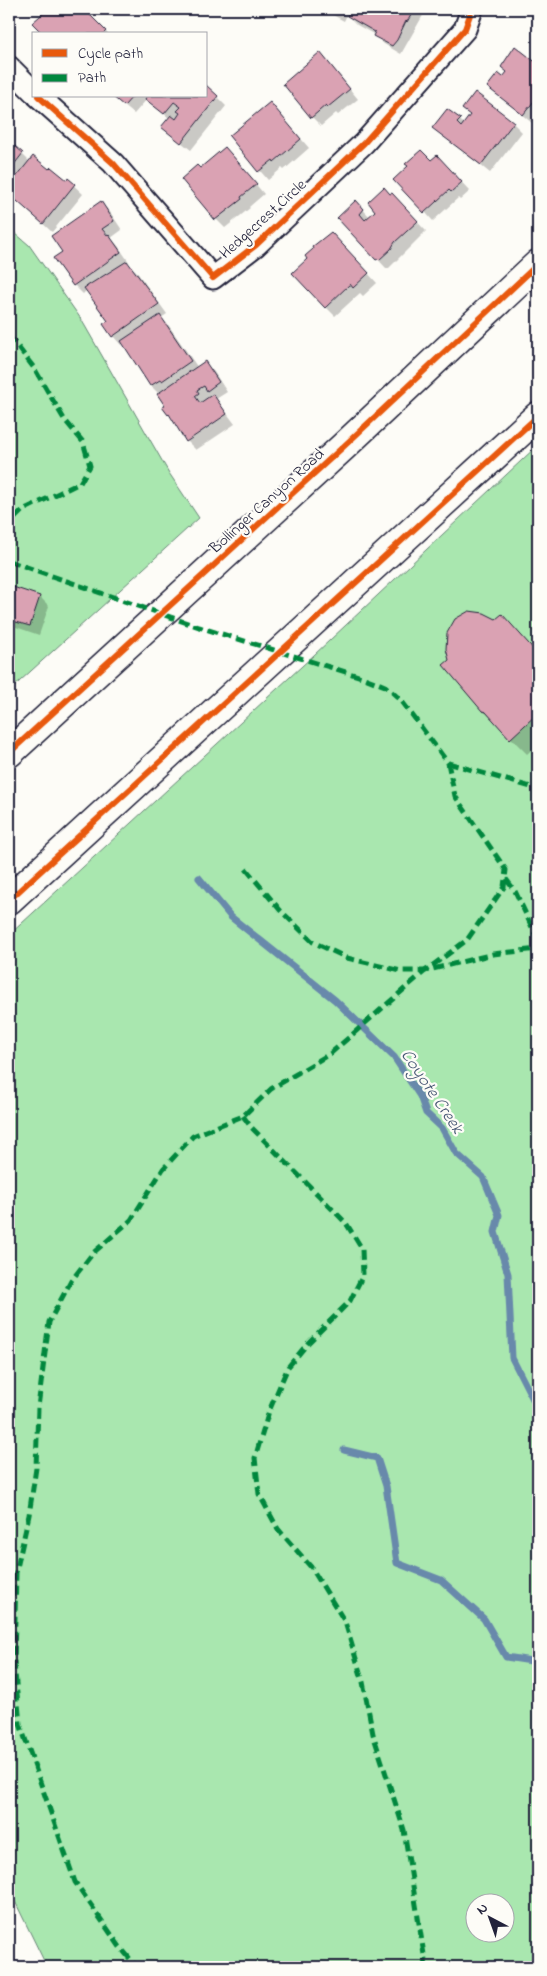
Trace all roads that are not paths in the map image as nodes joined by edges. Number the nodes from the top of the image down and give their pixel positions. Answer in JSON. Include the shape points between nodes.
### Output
{"nodes":[{"id":1,"x":472,"y":9,"type":"edge"},
{"id":2,"x":9,"y":67,"type":"edge"},
{"id":3,"x":32,"y":90,"type":"edge"},
{"id":4,"x":40,"y":98,"type":"edge"},
{"id":5,"x":538,"y":264,"type":"edge"},
{"id":6,"x":538,"y":416,"type":"edge"},
{"id":7,"x":9,"y":753,"type":"edge"},
{"id":8,"x":9,"y":900,"type":"edge"}],
"edges":[{"from":1,"to":4,"type":"street","name":"Hedgecrest Circle","via":[[465,29],[364,143],[256,245],[213,278],[112,163]]},
{"from":2,"to":3,"type":"street"},
{"from":5,"to":7,"type":"main road","name":"Bollinger Canyon Road"},
{"from":6,"to":8,"type":"main road"}]}
